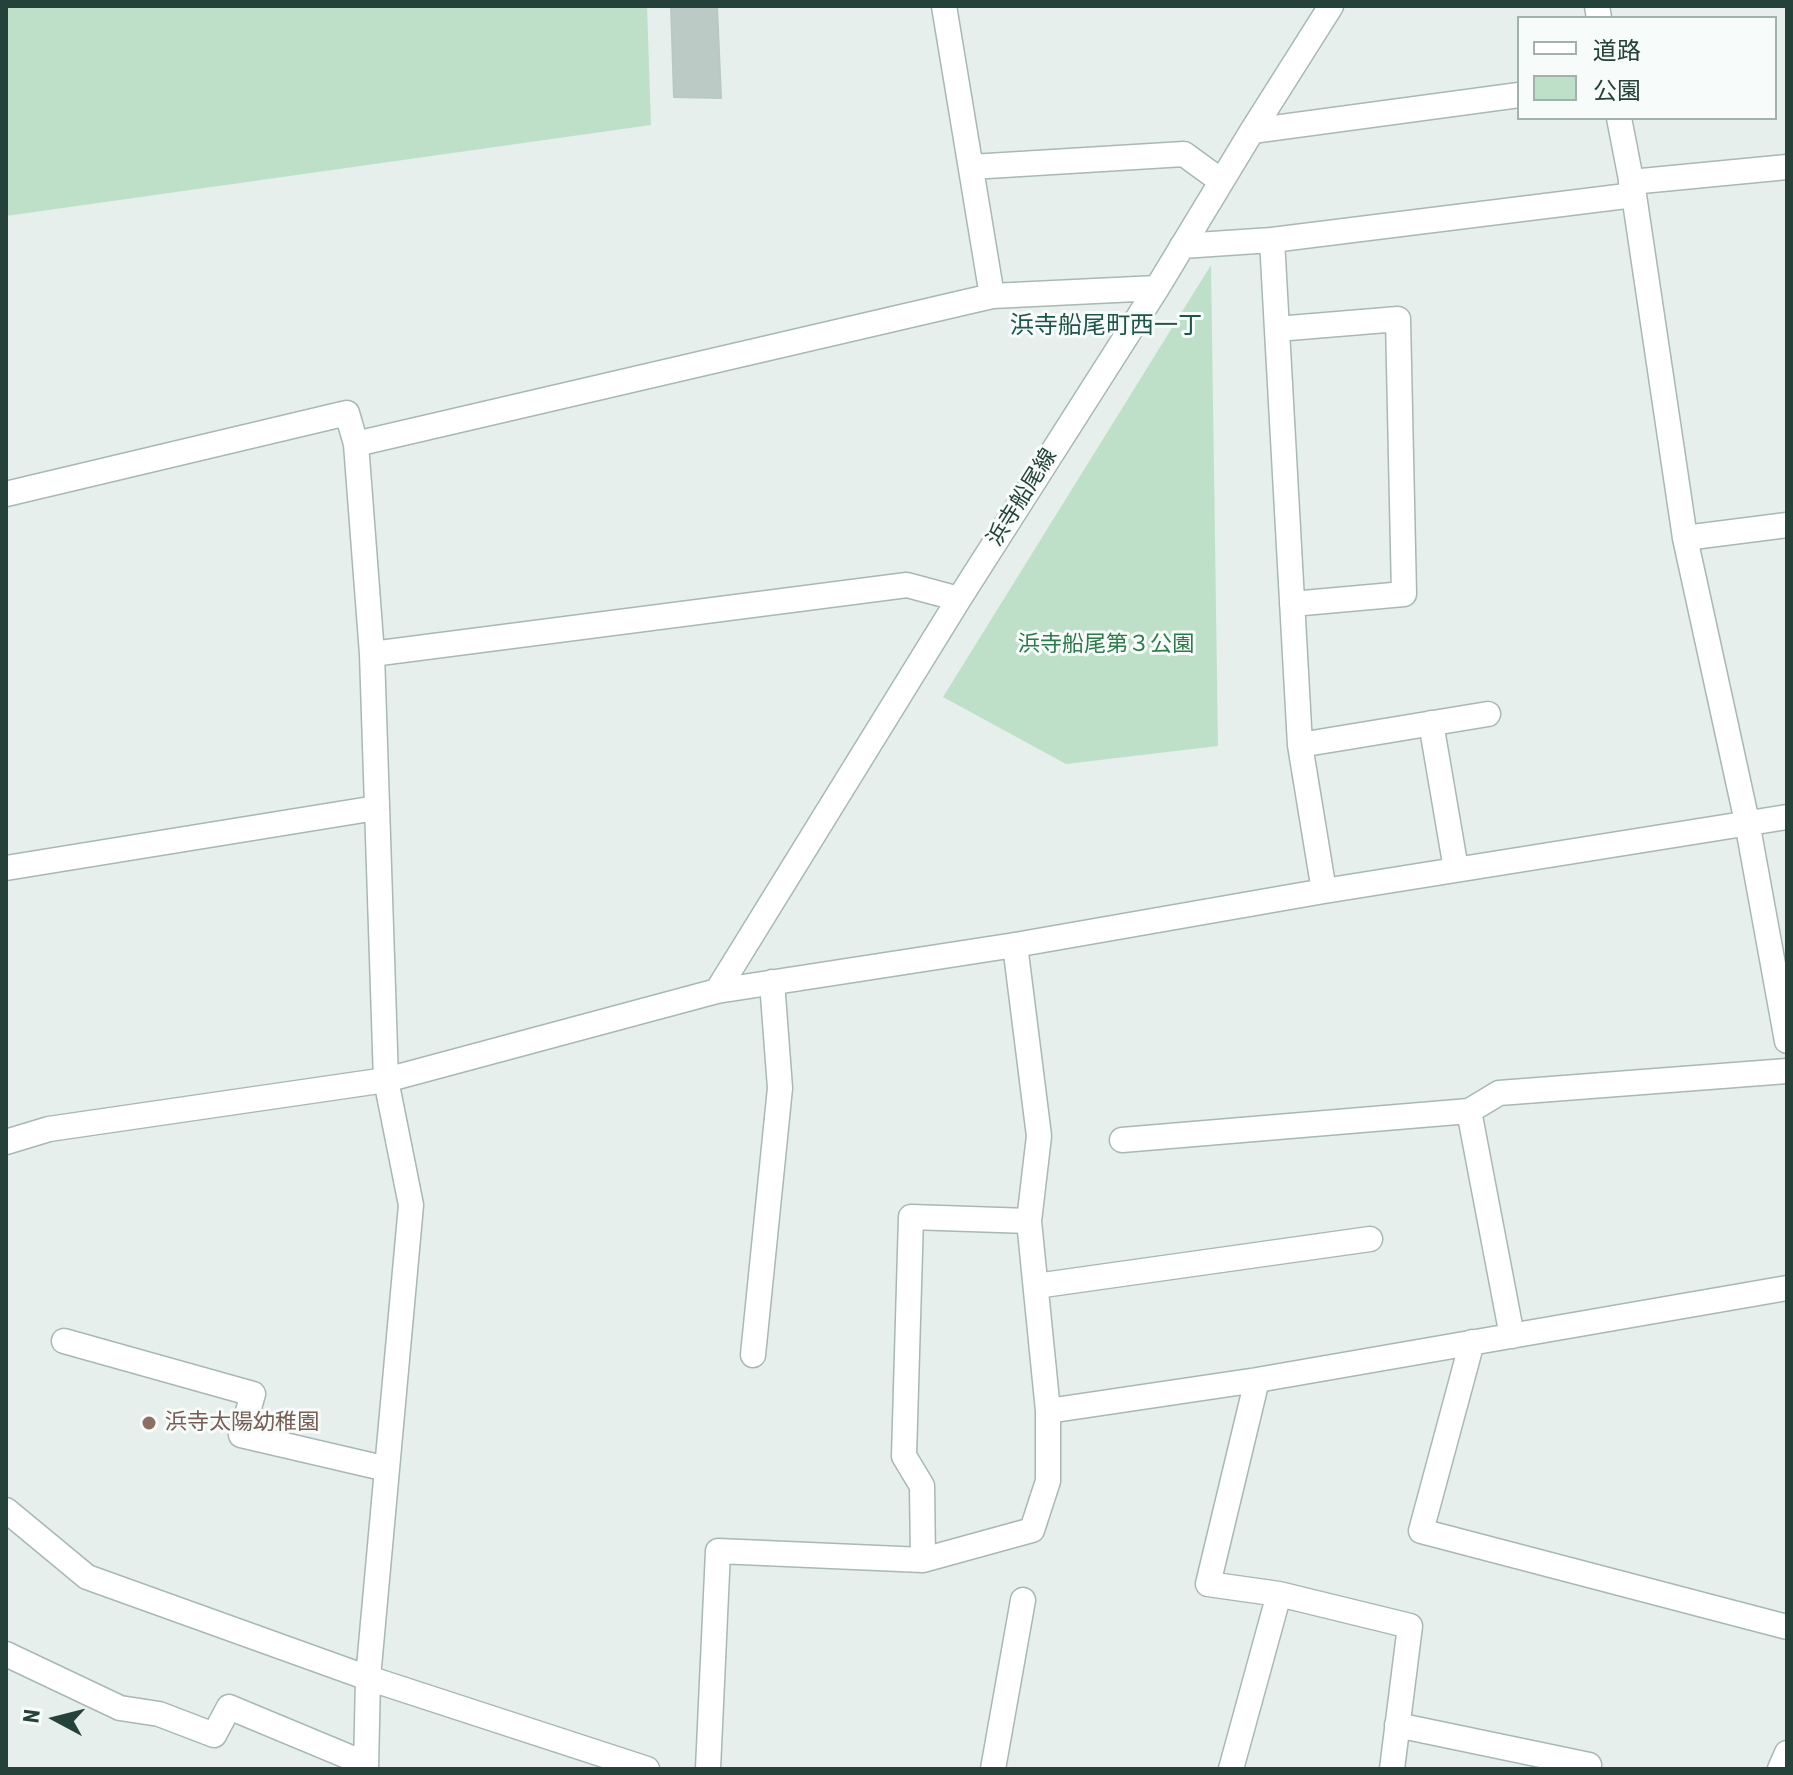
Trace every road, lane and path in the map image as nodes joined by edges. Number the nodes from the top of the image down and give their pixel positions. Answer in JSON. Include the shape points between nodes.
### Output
{"nodes":[{"id":1,"x":944,"y":6,"type":"edge"},
{"id":2,"x":1331,"y":6,"type":"edge"},
{"id":3,"x":1517,"y":95,"type":"edge"},
{"id":4,"x":1619,"y":120,"type":"edge"},
{"id":5,"x":1252,"y":131,"type":"junction"},
{"id":6,"x":971,"y":167,"type":"junction"},
{"id":7,"x":1787,"y":167,"type":"edge"},
{"id":8,"x":1221,"y":181,"type":"junction"},
{"id":9,"x":1632,"y":188,"type":"junction"},
{"id":10,"x":1272,"y":240,"type":"junction"},
{"id":11,"x":1182,"y":246,"type":"junction"},
{"id":12,"x":1157,"y":288,"type":"junction"},
{"id":13,"x":992,"y":296,"type":"junction"},
{"id":14,"x":1277,"y":329,"type":"junction"},
{"id":15,"x":356,"y":444,"type":"junction"},
{"id":16,"x":6,"y":494,"type":"edge"},
{"id":17,"x":1787,"y":525,"type":"edge"},
{"id":18,"x":1685,"y":538,"type":"junction"},
{"id":19,"x":959,"y":599,"type":"junction"},
{"id":20,"x":1292,"y":604,"type":"junction"},
{"id":21,"x":372,"y":654,"type":"junction"},
{"id":22,"x":1488,"y":714,"type":"dead end"},
{"id":23,"x":1431,"y":723,"type":"junction"},
{"id":24,"x":1300,"y":745,"type":"junction"},
{"id":25,"x":376,"y":808,"type":"junction"},
{"id":26,"x":1787,"y":817,"type":"edge"},
{"id":27,"x":1747,"y":822,"type":"junction"},
{"id":28,"x":6,"y":868,"type":"edge"},
{"id":29,"x":1456,"y":869,"type":"junction"},
{"id":30,"x":1324,"y":891,"type":"junction"},
{"id":31,"x":1015,"y":945,"type":"junction"},
{"id":32,"x":772,"y":982,"type":"junction"},
{"id":33,"x":717,"y":991,"type":"junction"},
{"id":34,"x":1787,"y":1041,"type":"edge"},
{"id":35,"x":1787,"y":1071,"type":"edge"},
{"id":36,"x":386,"y":1080,"type":"junction"},
{"id":37,"x":1469,"y":1111,"type":"junction"},
{"id":38,"x":1122,"y":1140,"type":"dead end"},
{"id":39,"x":6,"y":1142,"type":"edge"},
{"id":40,"x":1029,"y":1221,"type":"junction"},
{"id":41,"x":1370,"y":1239,"type":"dead end"},
{"id":42,"x":1036,"y":1286,"type":"junction"},
{"id":43,"x":1787,"y":1288,"type":"edge"},
{"id":44,"x":1512,"y":1336,"type":"junction"},
{"id":45,"x":64,"y":1341,"type":"dead end"},
{"id":46,"x":1472,"y":1342,"type":"junction"},
{"id":47,"x":753,"y":1355,"type":"dead end"},
{"id":48,"x":1257,"y":1380,"type":"junction"},
{"id":49,"x":1048,"y":1411,"type":"junction"},
{"id":50,"x":387,"y":1469,"type":"junction"},
{"id":51,"x":6,"y":1510,"type":"edge"},
{"id":52,"x":923,"y":1560,"type":"junction"},
{"id":53,"x":1279,"y":1594,"type":"junction"},
{"id":54,"x":1023,"y":1600,"type":"dead end"},
{"id":55,"x":1787,"y":1627,"type":"edge"},
{"id":56,"x":6,"y":1654,"type":"edge"},
{"id":57,"x":368,"y":1678,"type":"junction"},
{"id":58,"x":1397,"y":1725,"type":"junction"},
{"id":59,"x":1787,"y":1753,"type":"edge"},
{"id":60,"x":1589,"y":1765,"type":"dead end"},
{"id":61,"x":366,"y":1767,"type":"edge"},
{"id":62,"x":647,"y":1769,"type":"edge"},
{"id":63,"x":708,"y":1769,"type":"edge"},
{"id":64,"x":993,"y":1769,"type":"edge"},
{"id":65,"x":1231,"y":1769,"type":"edge"},
{"id":66,"x":1392,"y":1769,"type":"edge"},
{"id":67,"x":1780,"y":1769,"type":"edge"}],
"edges":[{"from":1,"to":6,"type":"street"},
{"from":2,"to":5,"type":"street","name":"浜寺船尾線"},
{"from":3,"to":5,"type":"street"},
{"from":4,"to":9,"type":"street"},
{"from":5,"to":8,"type":"street","name":"浜寺船尾線"},
{"from":6,"to":8,"type":"street","via":[[1184,154]]},
{"from":6,"to":13,"type":"street"},
{"from":7,"to":9,"type":"street"},
{"from":8,"to":11,"type":"street","name":"浜寺船尾線"},
{"from":9,"to":10,"type":"street"},
{"from":9,"to":18,"type":"street"},
{"from":10,"to":11,"type":"street"},
{"from":10,"to":14,"type":"street"},
{"from":11,"to":12,"type":"street","name":"浜寺船尾線"},
{"from":12,"to":13,"type":"street"},
{"from":12,"to":19,"type":"street","name":"浜寺船尾線"},
{"from":13,"to":15,"type":"street"},
{"from":14,"to":20,"type":"street"},
{"from":14,"to":20,"type":"street","via":[[1398,319],[1404,594]]},
{"from":15,"to":16,"type":"street","via":[[347,413]]},
{"from":15,"to":21,"type":"street"},
{"from":17,"to":18,"type":"street"},
{"from":18,"to":27,"type":"street"},
{"from":19,"to":21,"type":"street","via":[[907,585]]},
{"from":19,"to":33,"type":"street","name":"浜寺船尾線"},
{"from":20,"to":24,"type":"street"},
{"from":21,"to":25,"type":"street"},
{"from":22,"to":23,"type":"street"},
{"from":23,"to":24,"type":"street"},
{"from":23,"to":29,"type":"street"},
{"from":24,"to":30,"type":"street"},
{"from":25,"to":28,"type":"street"},
{"from":25,"to":36,"type":"street"},
{"from":26,"to":27,"type":"street"},
{"from":27,"to":29,"type":"street"},
{"from":27,"to":34,"type":"street"},
{"from":29,"to":30,"type":"street"},
{"from":30,"to":31,"type":"street"},
{"from":31,"to":32,"type":"street"},
{"from":31,"to":40,"type":"street","via":[[1039,1136]]},
{"from":32,"to":33,"type":"street"},
{"from":32,"to":47,"type":"street","via":[[780,1088]]},
{"from":33,"to":36,"type":"street"},
{"from":35,"to":37,"type":"street","via":[[1499,1093]]},
{"from":36,"to":39,"type":"street","via":[[49,1129]]},
{"from":36,"to":50,"type":"street","via":[[411,1205]]},
{"from":37,"to":38,"type":"street"},
{"from":37,"to":44,"type":"street"},
{"from":40,"to":42,"type":"street"},
{"from":40,"to":52,"type":"street","via":[[911,1217],[904,1456],[922,1486]]},
{"from":41,"to":42,"type":"street"},
{"from":42,"to":49,"type":"street"},
{"from":43,"to":44,"type":"street"},
{"from":44,"to":46,"type":"street"},
{"from":45,"to":50,"type":"street","via":[[253,1394],[241,1435]]},
{"from":46,"to":48,"type":"street"},
{"from":46,"to":55,"type":"street","via":[[1421,1531]]},
{"from":48,"to":49,"type":"street"},
{"from":48,"to":53,"type":"street","via":[[1208,1584]]},
{"from":49,"to":52,"type":"street","via":[[1048,1481],[1032,1530]]},
{"from":50,"to":57,"type":"street"},
{"from":51,"to":57,"type":"street","via":[[87,1577]]},
{"from":52,"to":63,"type":"street","via":[[718,1551]]},
{"from":53,"to":58,"type":"street","via":[[1410,1626]]},
{"from":53,"to":65,"type":"street"},
{"from":54,"to":64,"type":"street"},
{"from":56,"to":61,"type":"street","via":[[120,1708],[159,1714],[214,1735],[229,1707]]},
{"from":57,"to":61,"type":"street"},
{"from":57,"to":62,"type":"street"},
{"from":58,"to":60,"type":"street"},
{"from":58,"to":66,"type":"street"},
{"from":59,"to":67,"type":"street"}]}
